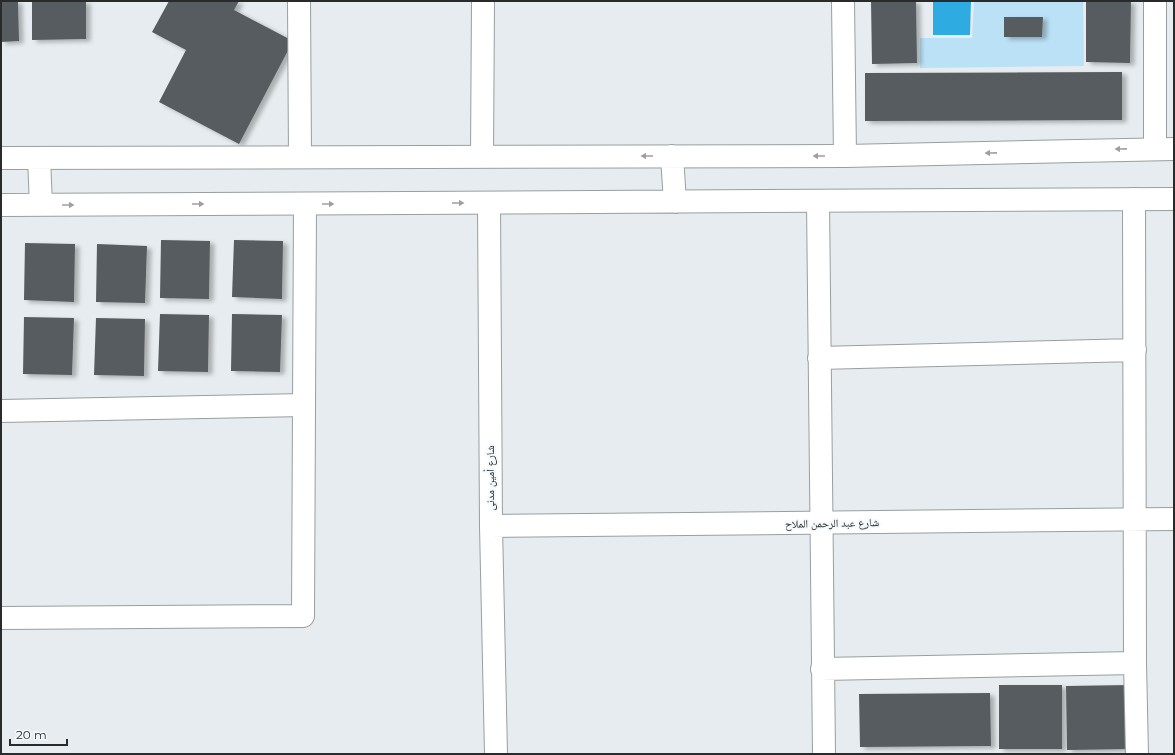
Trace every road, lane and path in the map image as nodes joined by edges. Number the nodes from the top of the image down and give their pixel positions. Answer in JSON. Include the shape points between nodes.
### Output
{"nodes":[{"id":1,"x":300,"y":1,"type":"edge"},
{"id":2,"x":484,"y":1,"type":"edge"},
{"id":3,"x":843,"y":1,"type":"edge"},
{"id":4,"x":1155,"y":1,"type":"edge"},
{"id":5,"x":1165,"y":149,"type":"edge"},
{"id":6,"x":482,"y":156,"type":"junction"},
{"id":7,"x":672,"y":156,"type":"junction"},
{"id":8,"x":845,"y":156,"type":"junction"},
{"id":9,"x":300,"y":157,"type":"junction"},
{"id":10,"x":1,"y":158,"type":"edge"},
{"id":11,"x":39,"y":158,"type":"junction"},
{"id":12,"x":1134,"y":199,"type":"junction"},
{"id":13,"x":1174,"y":199,"type":"edge"},
{"id":14,"x":818,"y":201,"type":"junction"},
{"id":15,"x":675,"y":202,"type":"junction"},
{"id":16,"x":489,"y":203,"type":"junction"},
{"id":17,"x":305,"y":204,"type":"junction"},
{"id":18,"x":41,"y":205,"type":"junction"},
{"id":19,"x":1,"y":206,"type":"edge"},
{"id":20,"x":1135,"y":350,"type":"junction"},
{"id":21,"x":819,"y":358,"type":"junction"},
{"id":22,"x":304,"y":405,"type":"junction"},
{"id":23,"x":1,"y":411,"type":"edge"},
{"id":24,"x":1174,"y":519,"type":"edge"},
{"id":25,"x":1135,"y":520,"type":"junction"},
{"id":26,"x":821,"y":523,"type":"junction"},
{"id":27,"x":491,"y":526,"type":"junction"},
{"id":28,"x":1,"y":618,"type":"edge"},
{"id":29,"x":1135,"y":663,"type":"junction"},
{"id":30,"x":822,"y":669,"type":"junction"},
{"id":31,"x":496,"y":754,"type":"edge"},
{"id":32,"x":824,"y":754,"type":"edge"},
{"id":33,"x":1137,"y":754,"type":"edge"}],
"edges":[{"from":1,"to":9,"type":"street"},
{"from":2,"to":6,"type":"street"},
{"from":3,"to":8,"type":"street"},
{"from":4,"to":5,"type":"street"},
{"from":5,"to":8,"type":"street","one_way":true},
{"from":7,"to":6,"type":"street","one_way":true},
{"from":6,"to":9,"type":"street"},
{"from":8,"to":7,"type":"street","one_way":true},
{"from":7,"to":15,"type":"street"},
{"from":9,"to":11,"type":"street"},
{"from":10,"to":11,"type":"street"},
{"from":11,"to":18,"type":"street"},
{"from":12,"to":13,"type":"street"},
{"from":12,"to":14,"type":"street"},
{"from":12,"to":20,"type":"street"},
{"from":14,"to":15,"type":"street"},
{"from":14,"to":21,"type":"street"},
{"from":15,"to":16,"type":"street"},
{"from":17,"to":16,"type":"street","one_way":true},
{"from":16,"to":27,"type":"street","name":"شارع أمين مدنى"},
{"from":18,"to":17,"type":"street","one_way":true},
{"from":17,"to":22,"type":"street"},
{"from":18,"to":19,"type":"street"},
{"from":20,"to":21,"type":"street"},
{"from":20,"to":25,"type":"street"},
{"from":21,"to":26,"type":"street"},
{"from":22,"to":23,"type":"street"},
{"from":22,"to":28,"type":"street","via":[[303,616]]},
{"from":24,"to":25,"type":"street","name":"شارع عبد الرحمن الملاح"},
{"from":25,"to":26,"type":"street","name":"شارع عبد الرحمن الملاح"},
{"from":25,"to":29,"type":"street"},
{"from":26,"to":27,"type":"street","name":"شارع عبد الرحمن الملاح"},
{"from":26,"to":30,"type":"street"},
{"from":27,"to":31,"type":"street","name":"شارع أمين مدنى"},
{"from":29,"to":30,"type":"street"},
{"from":29,"to":33,"type":"street"},
{"from":30,"to":32,"type":"street"}]}
